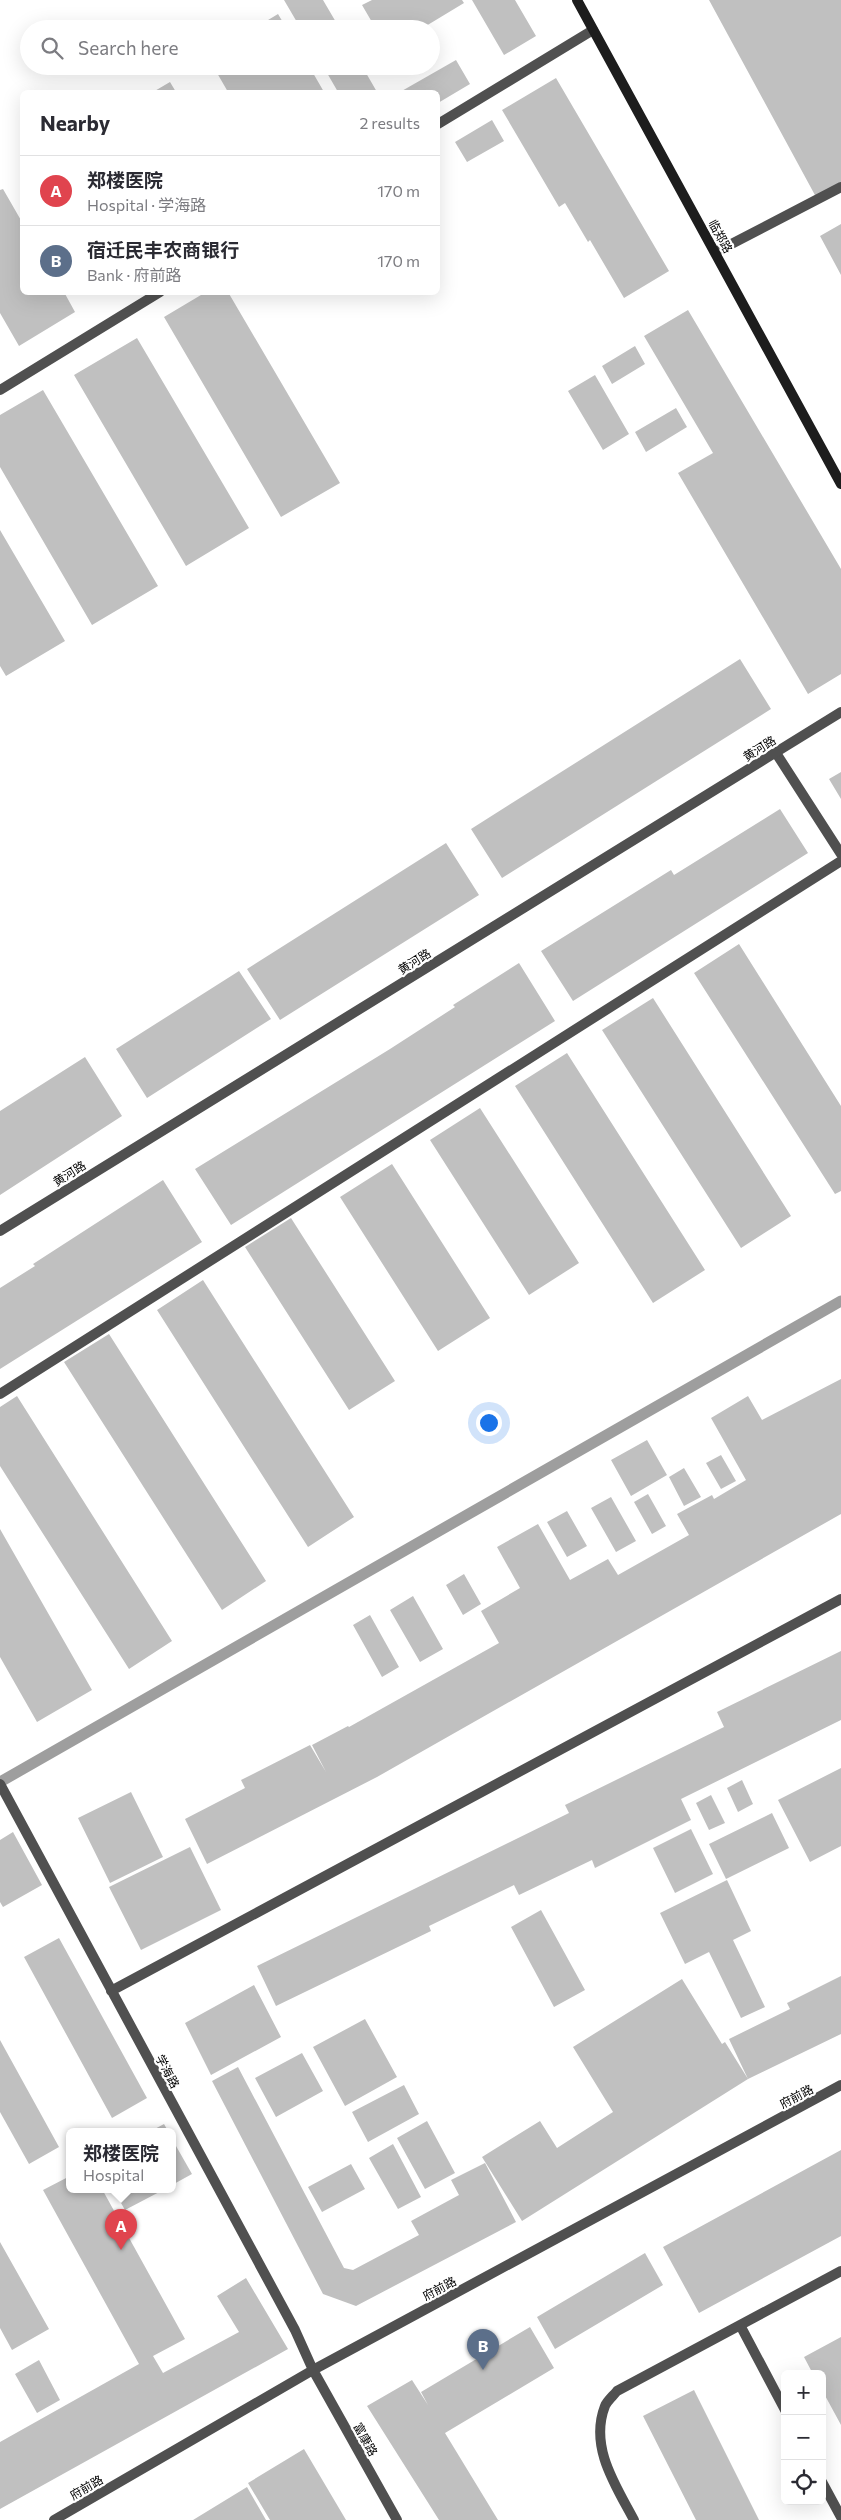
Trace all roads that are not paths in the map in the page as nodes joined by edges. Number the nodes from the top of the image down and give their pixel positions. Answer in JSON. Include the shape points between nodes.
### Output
{"nodes":[{"id":1,"x":577,"y":0,"type":"edge"},
{"id":2,"x":593,"y":30,"type":"junction"},
{"id":3,"x":440,"y":123,"type":"edge"},
{"id":4,"x":841,"y":187,"type":"edge"},
{"id":5,"x":716,"y":252,"type":"junction"},
{"id":6,"x":155,"y":295,"type":"edge"},
{"id":7,"x":0,"y":390,"type":"edge"},
{"id":8,"x":841,"y":484,"type":"edge"},
{"id":9,"x":841,"y":712,"type":"edge"},
{"id":10,"x":776,"y":753,"type":"junction"},
{"id":11,"x":841,"y":854,"type":"edge"},
{"id":12,"x":841,"y":861,"type":"edge"},
{"id":13,"x":0,"y":1230,"type":"edge"},
{"id":14,"x":0,"y":1394,"type":"edge"},
{"id":15,"x":841,"y":1599,"type":"edge"},
{"id":16,"x":0,"y":1784,"type":"edge"},
{"id":17,"x":111,"y":1991,"type":"junction"},
{"id":18,"x":841,"y":2085,"type":"edge"},
{"id":19,"x":841,"y":2270,"type":"edge"},
{"id":20,"x":740,"y":2325,"type":"junction"},
{"id":21,"x":313,"y":2370,"type":"junction"},
{"id":22,"x":781,"y":2402,"type":"edge"},
{"id":23,"x":826,"y":2489,"type":"edge"},
{"id":24,"x":841,"y":2517,"type":"edge"},
{"id":25,"x":54,"y":2520,"type":"edge"},
{"id":26,"x":398,"y":2520,"type":"edge"},
{"id":27,"x":634,"y":2520,"type":"edge"}],
"edges":[{"from":1,"to":2,"type":"main road","name":"临郑路"},
{"from":2,"to":3,"type":"street"},
{"from":2,"to":5,"type":"main road","name":"临郑路"},
{"from":4,"to":5,"type":"street"},
{"from":5,"to":8,"type":"main road","name":"临郑路"},
{"from":6,"to":7,"type":"street"},
{"from":9,"to":10,"type":"street","name":"黄河路"},
{"from":10,"to":11,"type":"street"},
{"from":10,"to":13,"type":"street","name":"黄河路"},
{"from":12,"to":14,"type":"street"},
{"from":15,"to":17,"type":"street"},
{"from":16,"to":17,"type":"street","name":"学海路"},
{"from":17,"to":21,"type":"street","name":"学海路","via":[[295,2330]]},
{"from":18,"to":21,"type":"street","name":"府前路"},
{"from":19,"to":20,"type":"street"},
{"from":20,"to":22,"type":"street"},
{"from":20,"to":27,"type":"street","via":[[617,2391],[605,2406],[601,2444],[608,2472]]},
{"from":21,"to":25,"type":"street","name":"府前路"},
{"from":21,"to":26,"type":"street","name":"富康路"},
{"from":23,"to":24,"type":"street"}]}
